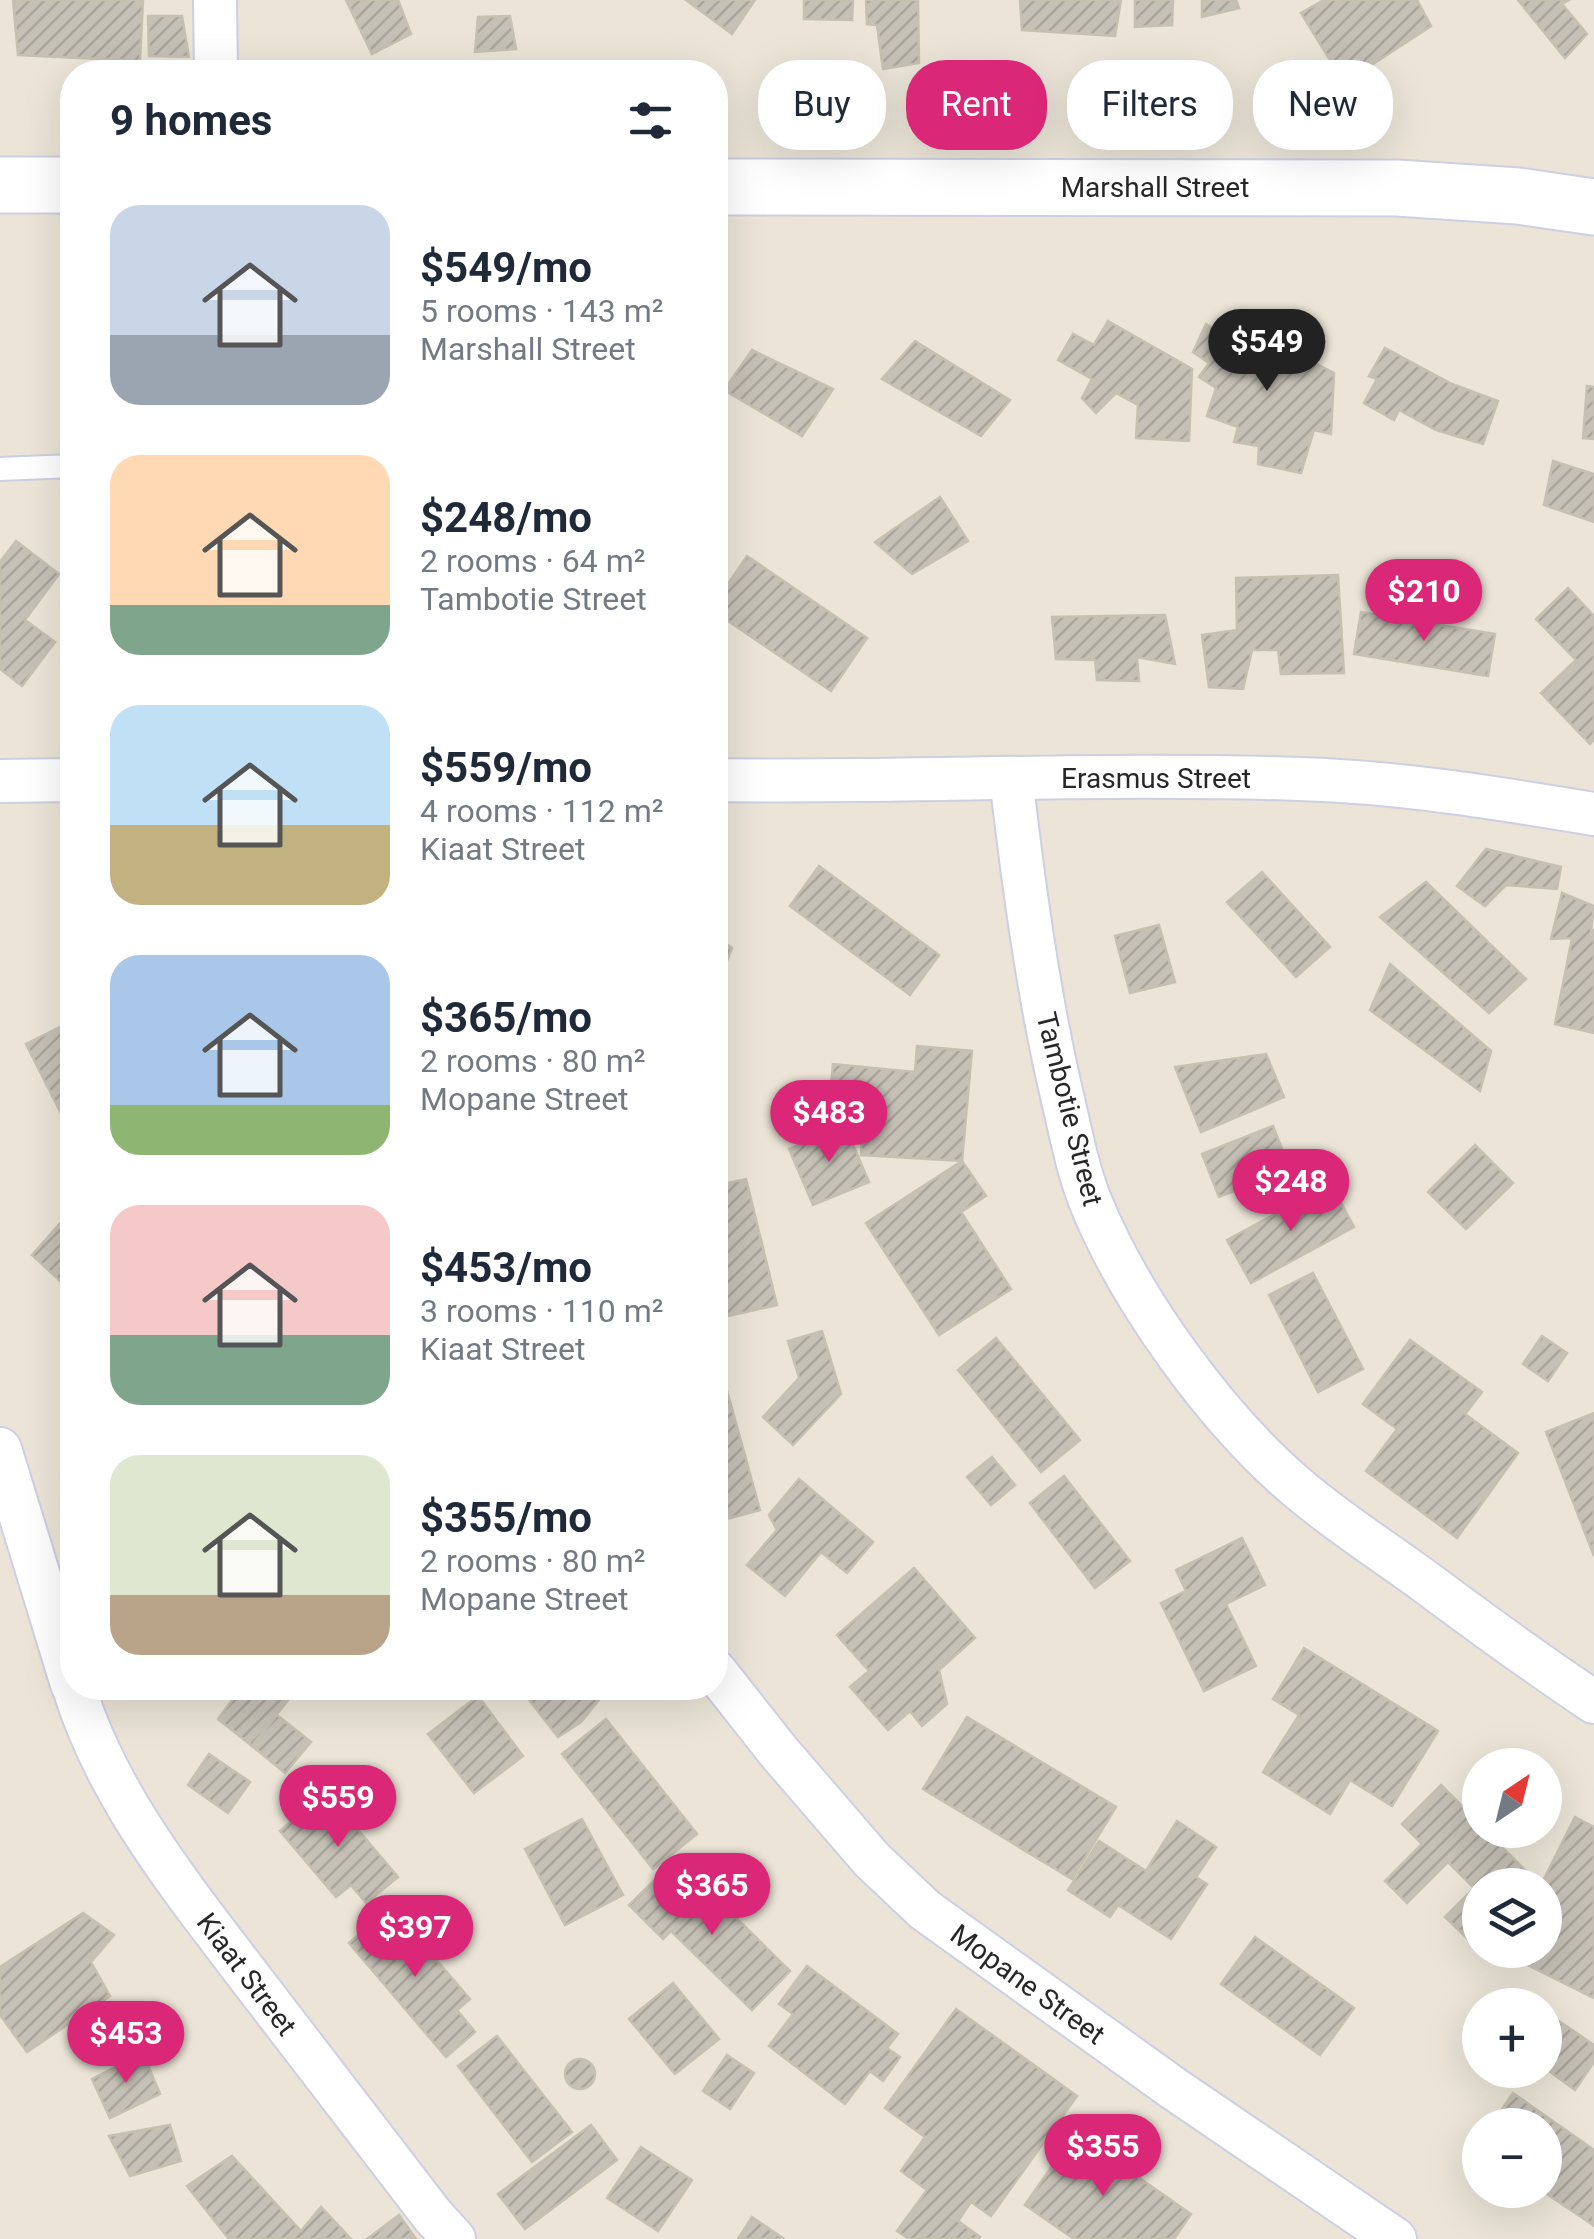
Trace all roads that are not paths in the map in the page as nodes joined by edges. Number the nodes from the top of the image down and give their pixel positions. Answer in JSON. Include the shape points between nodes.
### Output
{"nodes":[{"id":1,"x":215,"y":0,"type":"edge"},
{"id":2,"x":216,"y":60,"type":"edge"},
{"id":3,"x":0,"y":185,"type":"edge"},
{"id":4,"x":60,"y":185,"type":"edge"},
{"id":5,"x":728,"y":187,"type":"edge"},
{"id":6,"x":1594,"y":207,"type":"edge"},
{"id":7,"x":60,"y":466,"type":"edge"},
{"id":8,"x":0,"y":469,"type":"edge"},
{"id":9,"x":1011,"y":778,"type":"junction"},
{"id":10,"x":60,"y":780,"type":"edge"},
{"id":11,"x":728,"y":780,"type":"edge"},
{"id":12,"x":0,"y":781,"type":"edge"},
{"id":13,"x":1594,"y":814,"type":"edge"},
{"id":14,"x":0,"y":1449,"type":"edge"},
{"id":15,"x":60,"y":1644,"type":"edge"},
{"id":16,"x":728,"y":1688,"type":"edge"},
{"id":17,"x":77,"y":1700,"type":"edge"},
{"id":18,"x":1594,"y":1702,"type":"edge"},
{"id":19,"x":454,"y":2239,"type":"edge"},
{"id":20,"x":1395,"y":2239,"type":"edge"}],
"edges":[{"from":1,"to":2,"type":"street"},
{"from":3,"to":4,"type":"street"},
{"from":5,"to":6,"type":"street","name":"Marshall Street","via":[[1398,188]]},
{"from":7,"to":8,"type":"lane"},
{"from":9,"to":11,"type":"street","name":"Erasmus Street"},
{"from":9,"to":13,"type":"street","name":"Erasmus Street","via":[[1304,779]]},
{"from":9,"to":18,"type":"street","name":"Tambotie Street","via":[[1044,1011],[1067,1118],[1089,1198],[1148,1311],[1202,1386],[1298,1488]]},
{"from":10,"to":12,"type":"street"},
{"from":14,"to":15,"type":"street","name":"Kiaat Street"},
{"from":16,"to":20,"type":"street","name":"Mopane Street","via":[[872,1860],[925,1910]]},
{"from":17,"to":19,"type":"street","name":"Kiaat Street","via":[[105,1768],[181,1887]]}]}
